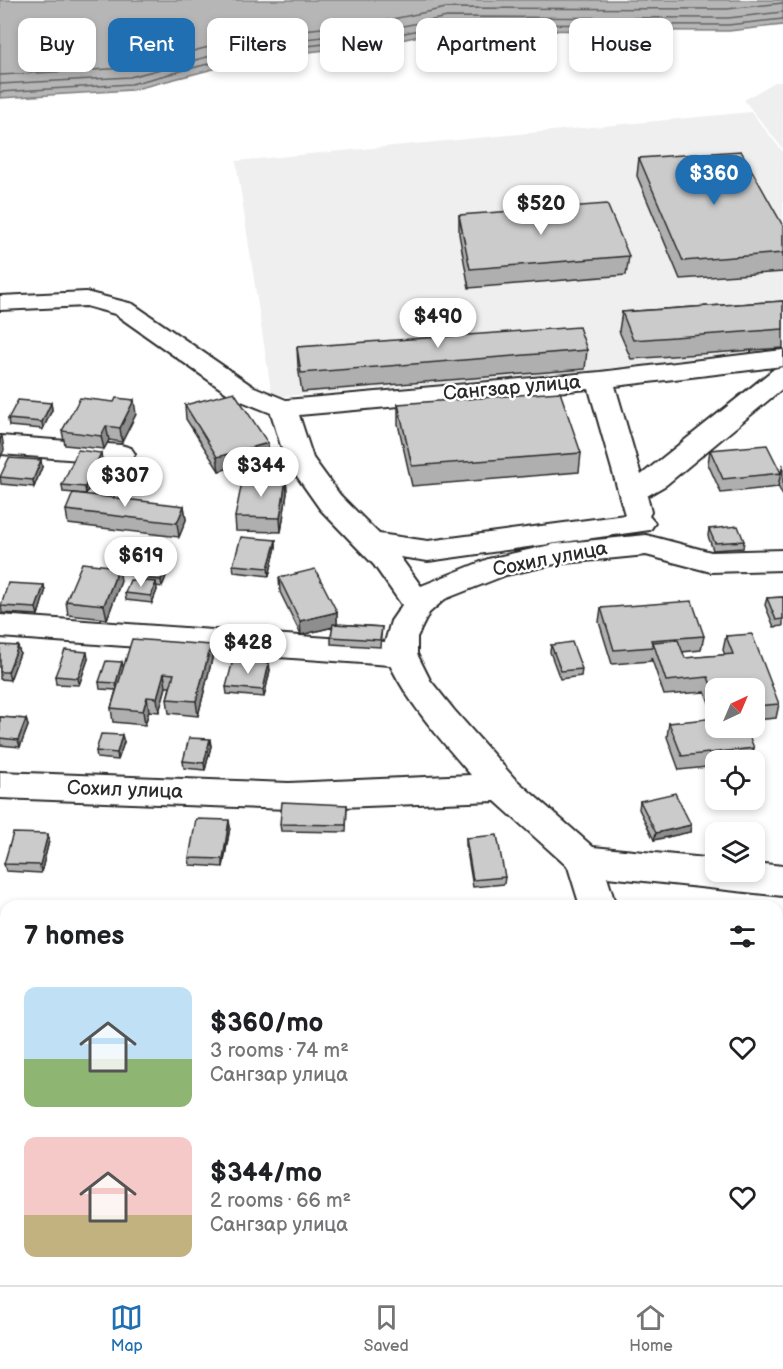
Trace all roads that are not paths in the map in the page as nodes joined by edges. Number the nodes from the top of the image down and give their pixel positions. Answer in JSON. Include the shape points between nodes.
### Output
{"nodes":[{"id":1,"x":0,"y":303,"type":"edge"},
{"id":2,"x":783,"y":358,"type":"edge"},
{"id":3,"x":783,"y":375,"type":"edge"},
{"id":4,"x":600,"y":380,"type":"junction"},
{"id":5,"x":283,"y":408,"type":"junction"},
{"id":6,"x":0,"y":445,"type":"edge"},
{"id":7,"x":121,"y":454,"type":"dead end"},
{"id":8,"x":631,"y":493,"type":"junction"},
{"id":9,"x":643,"y":534,"type":"junction"},
{"id":10,"x":370,"y":543,"type":"junction"},
{"id":11,"x":783,"y":560,"type":"edge"},
{"id":12,"x":418,"y":605,"type":"junction"},
{"id":13,"x":0,"y":627,"type":"edge"},
{"id":14,"x":401,"y":654,"type":"junction"},
{"id":15,"x":0,"y":785,"type":"edge"},
{"id":16,"x":502,"y":787,"type":"junction"},
{"id":17,"x":584,"y":860,"type":"junction"},
{"id":18,"x":783,"y":881,"type":"edge"},
{"id":19,"x":596,"y":900,"type":"edge"}],
"edges":[{"from":1,"to":5,"type":"street","name":"Сангзар улица","via":[[87,299],[124,309],[243,392]]},
{"from":2,"to":4,"type":"street","name":"Сангзар улица"},
{"from":3,"to":8,"type":"street","via":[[656,479]]},
{"from":4,"to":5,"type":"street","name":"Сангзар улица"},
{"from":4,"to":8,"type":"street"},
{"from":5,"to":10,"type":"street","via":[[299,459],[330,502]]},
{"from":6,"to":7,"type":"street"},
{"from":8,"to":9,"type":"street"},
{"from":9,"to":10,"type":"street","via":[[428,550]]},
{"from":9,"to":11,"type":"street","name":"Сохил улица","via":[[711,562]]},
{"from":9,"to":12,"type":"street","name":"Сохил улица","via":[[499,566],[434,592]]},
{"from":10,"to":12,"type":"street"},
{"from":12,"to":14,"type":"street","name":"Сохил улица","via":[[401,637]]},
{"from":13,"to":14,"type":"street"},
{"from":14,"to":16,"type":"street","via":[[417,686],[442,719]]},
{"from":15,"to":16,"type":"street","name":"Сохил улица","via":[[289,796]]},
{"from":16,"to":17,"type":"street"},
{"from":17,"to":18,"type":"street"},
{"from":17,"to":19,"type":"street"}]}
